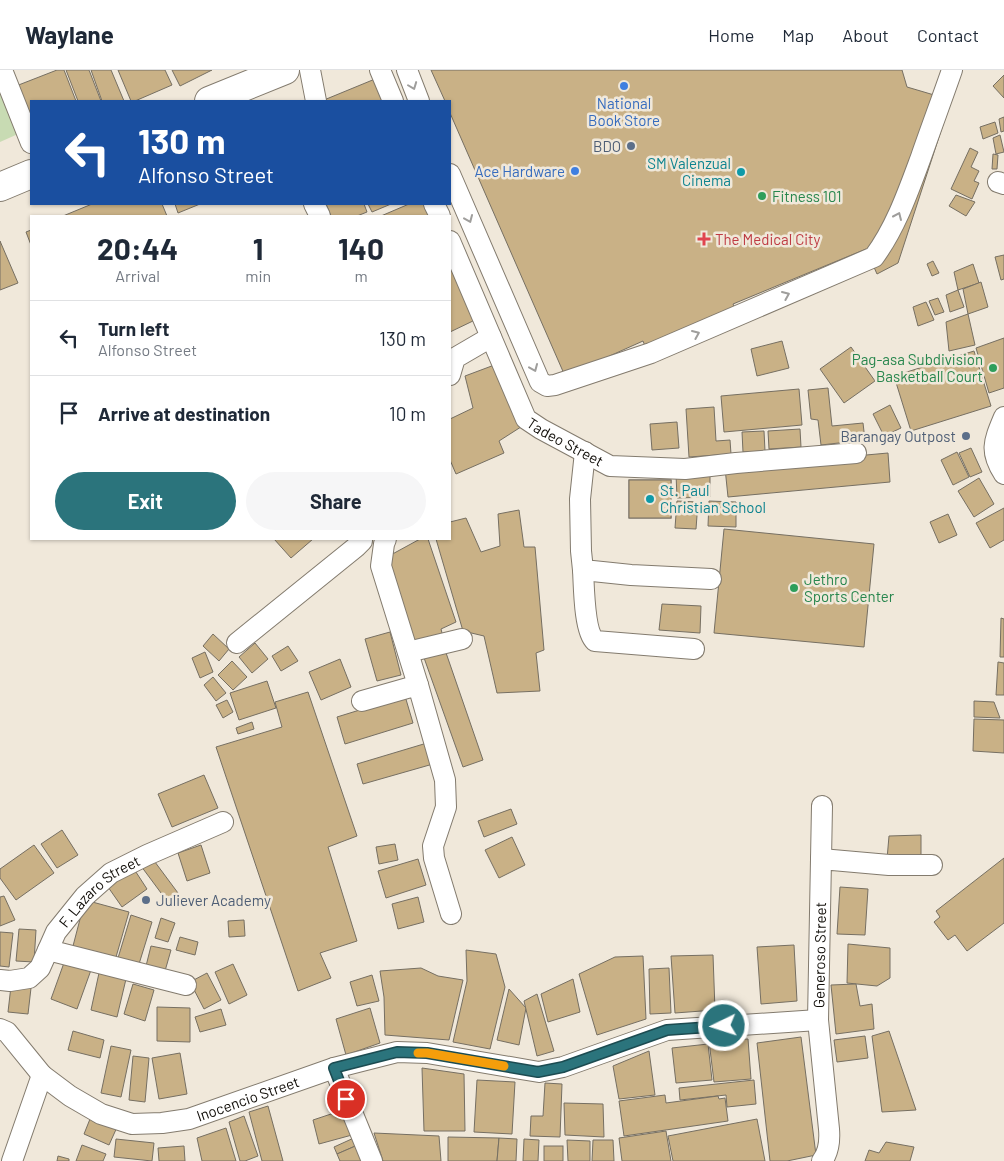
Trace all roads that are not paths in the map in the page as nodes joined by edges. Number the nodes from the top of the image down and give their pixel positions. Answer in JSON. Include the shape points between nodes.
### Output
{"nodes":[{"id":1,"x":2,"y":70,"type":"edge"},
{"id":2,"x":285,"y":70,"type":"edge"},
{"id":3,"x":310,"y":70,"type":"edge"},
{"id":4,"x":380,"y":70,"type":"edge"},
{"id":5,"x":407,"y":70,"type":"edge"},
{"id":6,"x":952,"y":70,"type":"edge"},
{"id":7,"x":211,"y":100,"type":"edge"},
{"id":8,"x":316,"y":100,"type":"edge"},
{"id":9,"x":393,"y":100,"type":"edge"},
{"id":10,"x":419,"y":100,"type":"edge"},
{"id":11,"x":30,"y":140,"type":"edge"},
{"id":12,"x":30,"y":174,"type":"edge"},
{"id":13,"x":451,"y":176,"type":"edge"},
{"id":14,"x":0,"y":187,"type":"edge"},
{"id":15,"x":451,"y":243,"type":"edge"},
{"id":16,"x":491,"y":337,"type":"junction"},
{"id":17,"x":451,"y":372,"type":"edge"},
{"id":18,"x":1004,"y":417,"type":"edge"},
{"id":19,"x":585,"y":452,"type":"junction"},
{"id":20,"x":856,"y":453,"type":"dead end"},
{"id":21,"x":1004,"y":474,"type":"edge"},
{"id":22,"x":362,"y":540,"type":"edge"},
{"id":23,"x":386,"y":540,"type":"edge"},
{"id":24,"x":583,"y":570,"type":"junction"},
{"id":25,"x":711,"y":579,"type":"dead end"},
{"id":26,"x":462,"y":639,"type":"dead end"},
{"id":27,"x":237,"y":643,"type":"dead end"},
{"id":28,"x":694,"y":649,"type":"dead end"},
{"id":29,"x":408,"y":652,"type":"junction"},
{"id":30,"x":418,"y":685,"type":"junction"},
{"id":31,"x":362,"y":701,"type":"dead end"},
{"id":32,"x":822,"y":806,"type":"dead end"},
{"id":33,"x":223,"y":822,"type":"dead end"},
{"id":34,"x":821,"y":860,"type":"junction"},
{"id":35,"x":932,"y":865,"type":"dead end"},
{"id":36,"x":451,"y":914,"type":"dead end"},
{"id":37,"x":48,"y":950,"type":"junction"},
{"id":38,"x":0,"y":980,"type":"edge"},
{"id":39,"x":186,"y":986,"type":"dead end"},
{"id":40,"x":818,"y":1020,"type":"junction"},
{"id":41,"x":0,"y":1029,"type":"edge"},
{"id":42,"x":334,"y":1068,"type":"junction"},
{"id":43,"x":42,"y":1074,"type":"junction"},
{"id":44,"x":12,"y":1161,"type":"edge"},
{"id":45,"x":372,"y":1161,"type":"edge"},
{"id":46,"x":822,"y":1161,"type":"edge"}],
"edges":[{"from":1,"to":11,"type":"street"},
{"from":2,"to":7,"type":"highway"},
{"from":3,"to":8,"type":"street"},
{"from":4,"to":9,"type":"street"},
{"from":5,"to":10,"type":"street","one_way":true},
{"from":13,"to":6,"type":"street","one_way":true,"via":[[540,382],[554,385],[651,353],[874,258],[894,226],[908,193]]},
{"from":12,"to":14,"type":"highway"},
{"from":15,"to":16,"type":"street","name":"Tadeo Street"},
{"from":16,"to":17,"type":"street","via":[[455,358]]},
{"from":16,"to":19,"type":"street","name":"Tadeo Street","via":[[526,419]]},
{"from":18,"to":21,"type":"street","via":[[994,448],[996,462]]},
{"from":19,"to":20,"type":"street","name":"Tadeo Street","via":[[610,466],[685,469]]},
{"from":19,"to":24,"type":"street","via":[[580,498]]},
{"from":22,"to":27,"type":"street"},
{"from":23,"to":29,"type":"street","via":[[381,566]]},
{"from":24,"to":25,"type":"street"},
{"from":24,"to":28,"type":"street","via":[[587,624],[595,641]]},
{"from":26,"to":29,"type":"street"},
{"from":29,"to":30,"type":"street"},
{"from":30,"to":31,"type":"street"},
{"from":30,"to":36,"type":"street","via":[[445,780],[446,807],[433,846]]},
{"from":32,"to":34,"type":"street","name":"Generoso Street"},
{"from":33,"to":37,"type":"street","name":"F. Lazaro Street","via":[[111,873],[85,896],[56,932]]},
{"from":34,"to":35,"type":"street"},
{"from":34,"to":40,"type":"street","name":"Generoso Street"},
{"from":37,"to":38,"type":"street","name":"F. Lazaro Street","via":[[40,968],[29,978]]},
{"from":37,"to":39,"type":"street"},
{"from":40,"to":42,"type":"street","name":"Inocencio Street","via":[[667,1030],[563,1067],[538,1072],[427,1053],[397,1052]]},
{"from":40,"to":46,"type":"street","name":"Generoso Street","via":[[830,1144]]},
{"from":41,"to":43,"type":"street","name":"Inocencio Street","via":[[8,1032]]},
{"from":42,"to":43,"type":"street","name":"Inocencio Street","via":[[188,1119],[132,1124],[101,1114]]},
{"from":42,"to":45,"type":"street"},
{"from":43,"to":44,"type":"street"}]}
